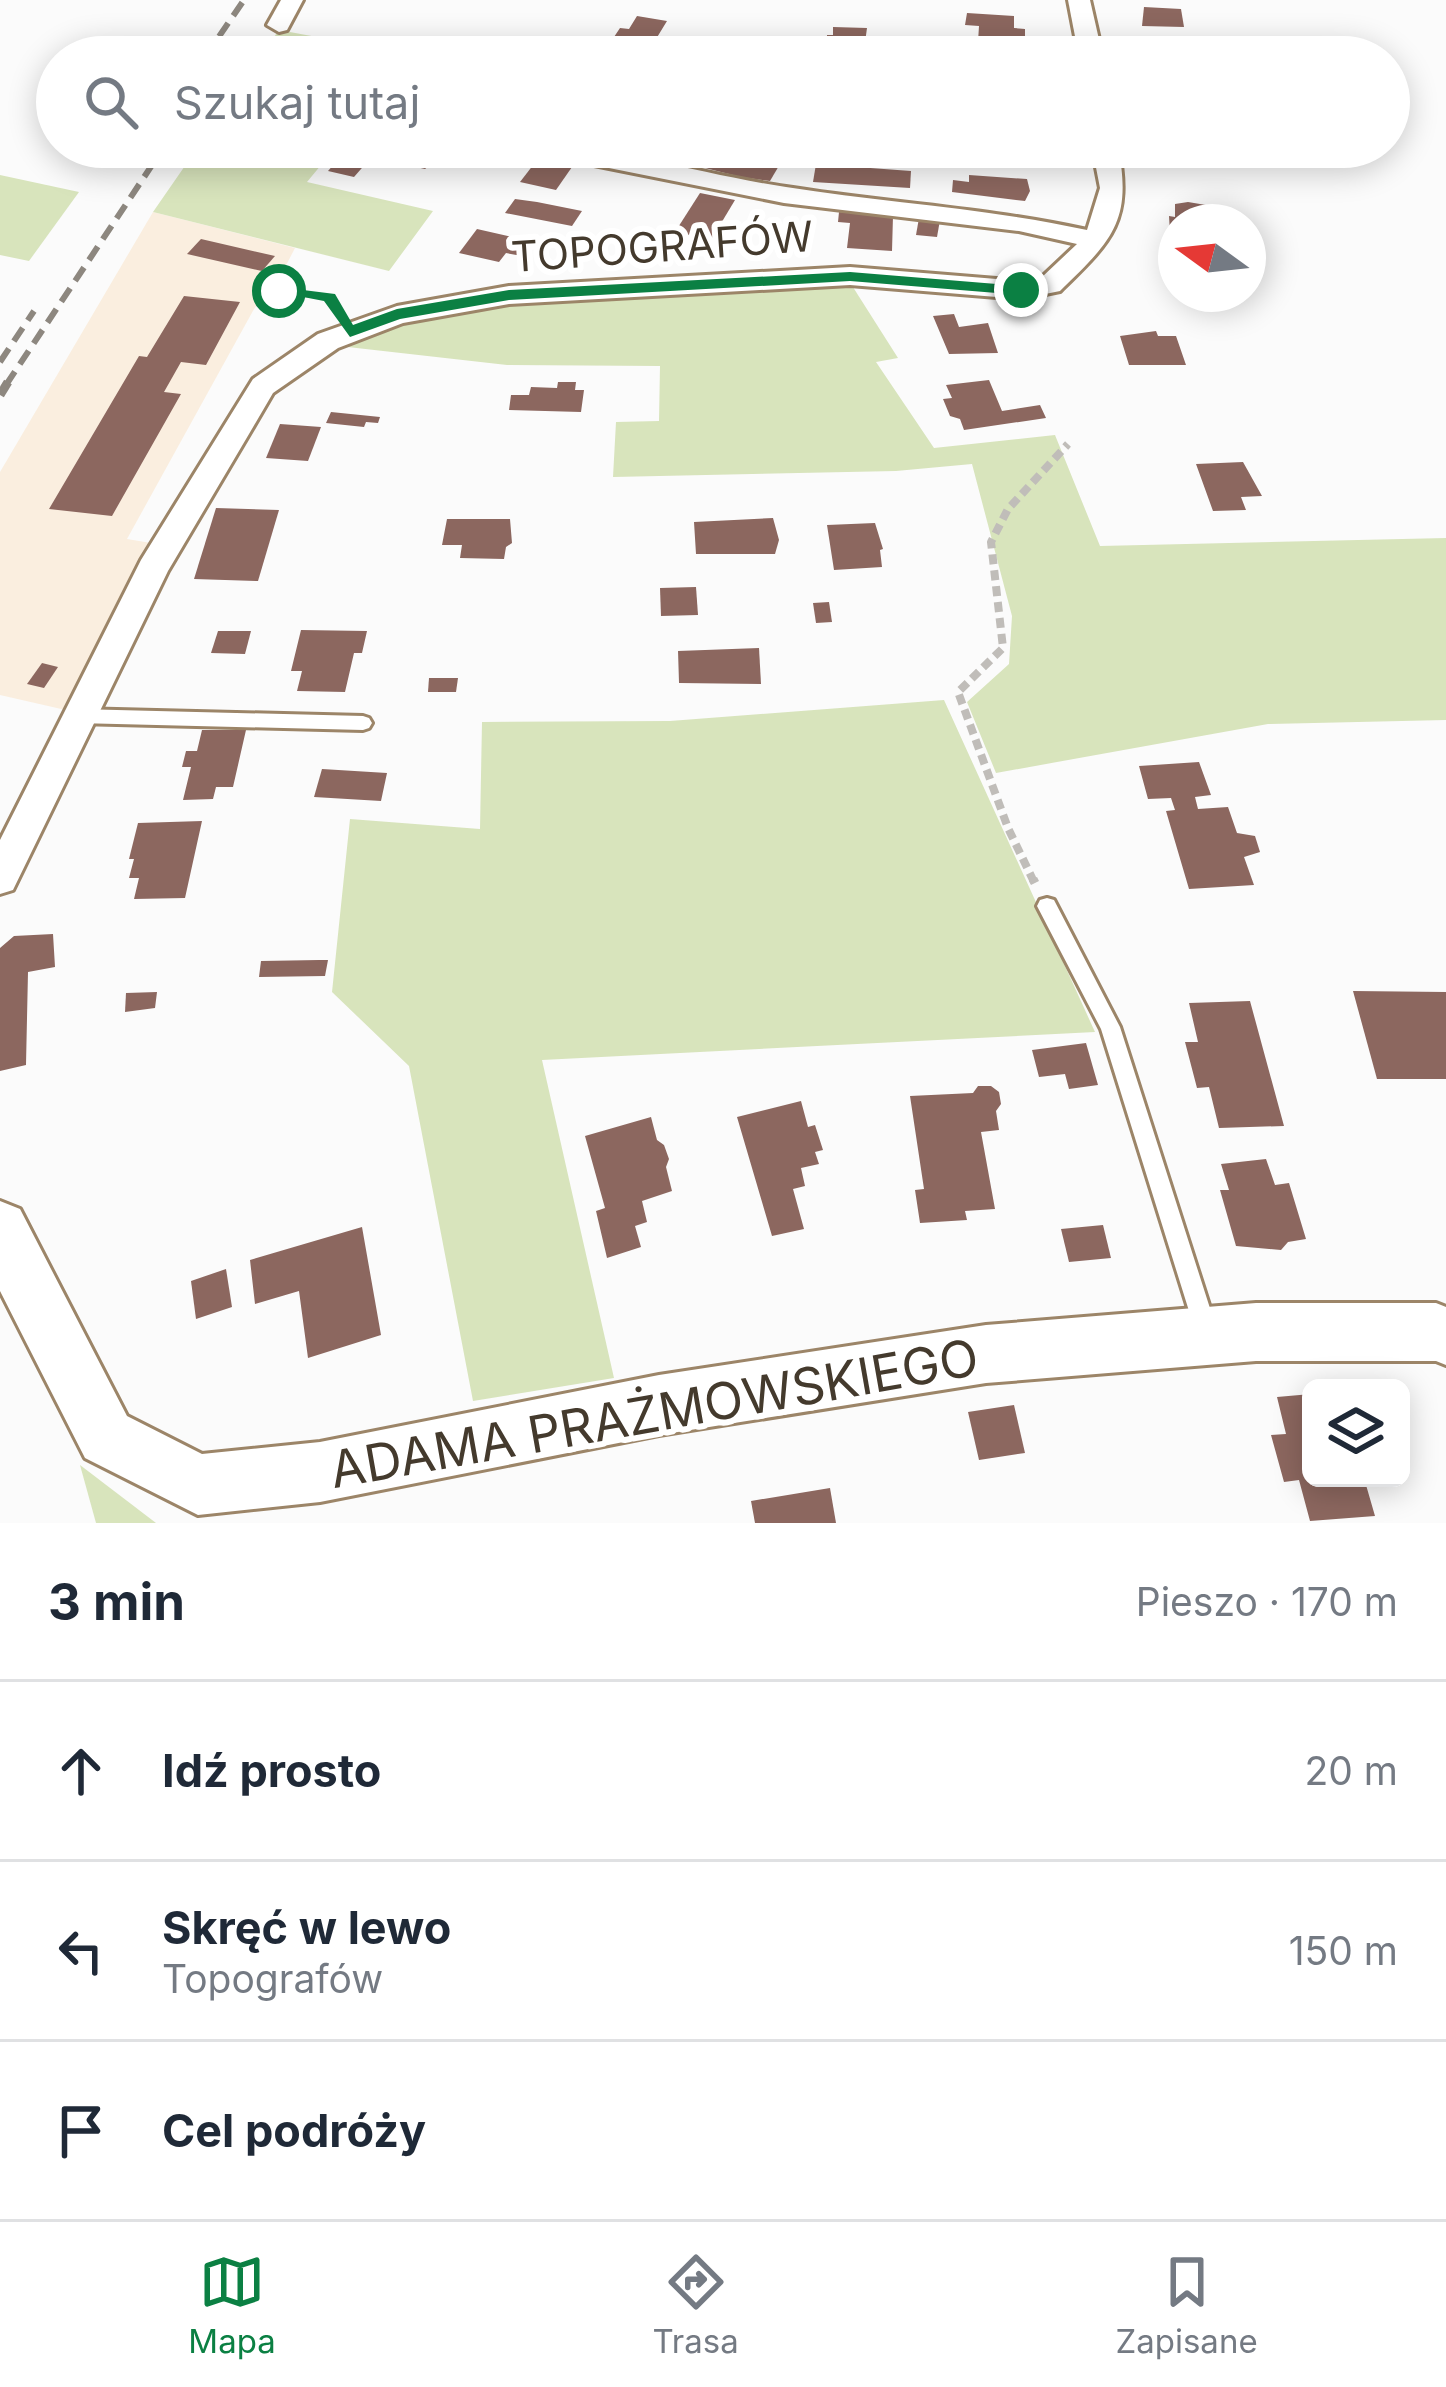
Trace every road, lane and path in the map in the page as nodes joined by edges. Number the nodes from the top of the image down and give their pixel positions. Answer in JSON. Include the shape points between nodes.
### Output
{"nodes":[{"id":1,"x":292,"y":0,"type":"edge"},
{"id":2,"x":1079,"y":0,"type":"edge"},
{"id":3,"x":279,"y":25,"type":"dead end"},
{"id":4,"x":1087,"y":36,"type":"edge"},
{"id":5,"x":649,"y":168,"type":"edge"},
{"id":6,"x":1110,"y":168,"type":"edge"},
{"id":7,"x":1097,"y":240,"type":"junction"},
{"id":8,"x":279,"y":291,"type":"dead end"},
{"id":9,"x":350,"y":332,"type":"junction"},
{"id":10,"x":1069,"y":444,"type":"dead end"},
{"id":11,"x":77,"y":716,"type":"junction"},
{"id":12,"x":363,"y":723,"type":"dead end"},
{"id":13,"x":0,"y":878,"type":"edge"},
{"id":14,"x":1046,"y":906,"type":"joint"},
{"id":15,"x":0,"y":1229,"type":"edge"},
{"id":16,"x":1208,"y":1336,"type":"junction"},
{"id":17,"x":1446,"y":1336,"type":"edge"}],
"edges":[{"from":1,"to":3,"type":"street"},
{"from":2,"to":4,"type":"street"},
{"from":5,"to":7,"type":"street"},
{"from":6,"to":7,"type":"street","via":[[1114,188]]},
{"from":7,"to":9,"type":"street","name":"TOPOGRAFÓW","via":[[1050,285],[1021,290],[850,276],[509,295],[397,314]]},
{"from":8,"to":9,"type":"path","via":[[329,297]]},
{"from":9,"to":11,"type":"street","name":"TOPOGRAFÓW","via":[[263,386]]},
{"from":10,"to":14,"type":"path","via":[[1008,509],[991,542],[1003,649],[958,692]]},
{"from":11,"to":12,"type":"lane"},
{"from":11,"to":13,"type":"street","name":"TOPOGRAFÓW"},
{"from":14,"to":16,"type":"lane","via":[[1110,1027]]},
{"from":15,"to":16,"type":"street","name":"ADAMA PRAŻMOWSKIEGO","via":[[106,1436],[199,1485],[320,1472],[659,1405],[986,1354]]},
{"from":16,"to":17,"type":"street","name":"ADAMA PRAŻMOWSKIEGO"}]}
